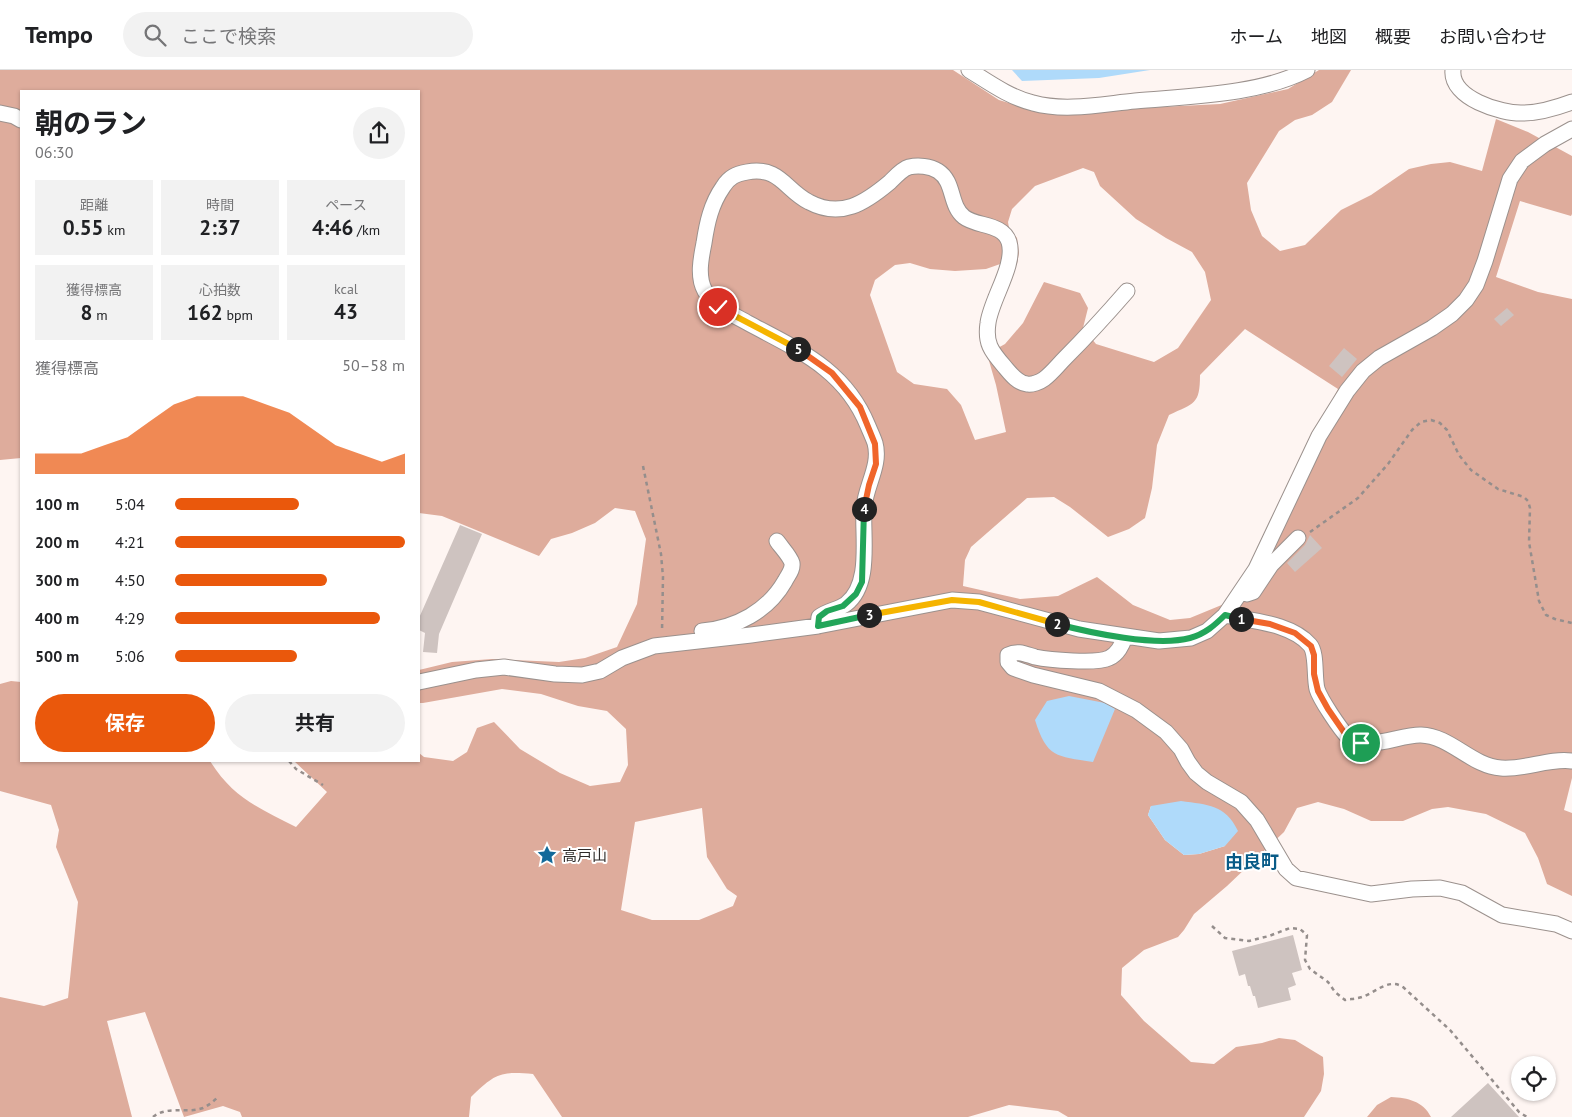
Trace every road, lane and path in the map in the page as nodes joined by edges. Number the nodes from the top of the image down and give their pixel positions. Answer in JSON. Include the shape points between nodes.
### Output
{"nodes":[{"id":1,"x":969,"y":70,"type":"edge"},
{"id":2,"x":1307,"y":70,"type":"edge"},
{"id":3,"x":1453,"y":70,"type":"edge"},
{"id":4,"x":1572,"y":102,"type":"edge"},
{"id":5,"x":0,"y":113,"type":"edge"},
{"id":6,"x":20,"y":119,"type":"edge"},
{"id":7,"x":1572,"y":129,"type":"edge"},
{"id":8,"x":1127,"y":292,"type":"dead end"},
{"id":9,"x":643,"y":466,"type":"dead end"},
{"id":10,"x":1298,"y":538,"type":"joint"},
{"id":11,"x":776,"y":541,"type":"dead end"},
{"id":12,"x":1241,"y":592,"type":"junction"},
{"id":13,"x":1225,"y":615,"type":"junction"},
{"id":14,"x":1572,"y":623,"type":"edge"},
{"id":15,"x":818,"y":626,"type":"junction"},
{"id":16,"x":1125,"y":636,"type":"junction"},
{"id":17,"x":662,"y":645,"type":"junction"},
{"id":18,"x":420,"y":682,"type":"edge"},
{"id":19,"x":1572,"y":760,"type":"edge"},
{"id":20,"x":290,"y":762,"type":"edge"},
{"id":21,"x":323,"y":785,"type":"dead end"},
{"id":22,"x":1212,"y":926,"type":"dead end"},
{"id":23,"x":1572,"y":931,"type":"edge"},
{"id":24,"x":219,"y":1096,"type":"dead end"},
{"id":25,"x":153,"y":1117,"type":"edge"},
{"id":26,"x":1527,"y":1117,"type":"edge"}],
"edges":[{"from":1,"to":2,"type":"street","via":[[1007,94],[1034,104],[1054,106],[1088,106],[1225,93],[1286,79]]},
{"from":3,"to":4,"type":"street","via":[[1455,81],[1464,94],[1500,110],[1521,113],[1550,110]]},
{"from":5,"to":6,"type":"street"},
{"from":7,"to":12,"type":"street","via":[[1522,161],[1510,179],[1485,261],[1466,300],[1432,328],[1379,358],[1346,391],[1319,436],[1256,568]]},
{"from":8,"to":15,"type":"street","via":[[1042,382],[1027,384],[1014,378],[993,354],[987,340],[991,307],[1006,272],[1010,243],[1005,234],[991,226],[962,216],[955,208],[945,177],[936,169],[906,168],[856,206],[837,210],[819,208],[772,173],[752,171],[735,174],[724,185],[709,212],[700,275],[704,290],[718,307],[802,351],[832,373],[860,407],[875,444],[876,464],[864,505],[862,582],[856,594],[843,606],[819,617]]},
{"from":9,"to":17,"type":"path","via":[[661,554]]},
{"from":10,"to":12,"type":"street","via":[[1271,565],[1253,592]]},
{"from":10,"to":14,"type":"path","via":[[1358,498],[1412,430],[1421,422],[1431,420],[1447,430],[1459,455],[1471,470],[1498,489],[1528,501],[1529,542],[1539,601],[1546,615]]},
{"from":11,"to":17,"type":"street","via":[[792,561],[792,569],[774,599],[761,610],[718,630],[673,636]]},
{"from":12,"to":13,"type":"street"},
{"from":13,"to":16,"type":"street","via":[[1207,631],[1191,638],[1159,641]]},
{"from":13,"to":19,"type":"street","via":[[1295,633],[1311,646],[1318,691],[1348,738],[1361,743],[1407,736],[1437,737],[1480,763],[1501,768],[1558,759]]},
{"from":15,"to":16,"type":"street","via":[[952,600],[979,602],[1079,630]]},
{"from":15,"to":17,"type":"street"},
{"from":16,"to":23,"type":"street","via":[[1122,646],[1110,658],[1064,660],[1014,652],[1008,655],[1008,662],[1013,668],[1033,675],[1099,692],[1136,710],[1166,732],[1182,748],[1196,773],[1241,802],[1257,820],[1286,869],[1296,878],[1371,894],[1440,888],[1462,893],[1502,915],[1556,924]]},
{"from":17,"to":18,"type":"street","via":[[622,658],[600,671],[582,675],[504,667]]},
{"from":20,"to":21,"type":"path"},
{"from":22,"to":26,"type":"path","via":[[1225,938],[1249,941],[1290,928],[1300,929],[1307,935],[1305,960],[1310,969],[1345,1000],[1397,983],[1450,1030]]},
{"from":24,"to":25,"type":"path","via":[[202,1108],[163,1112]]}]}
